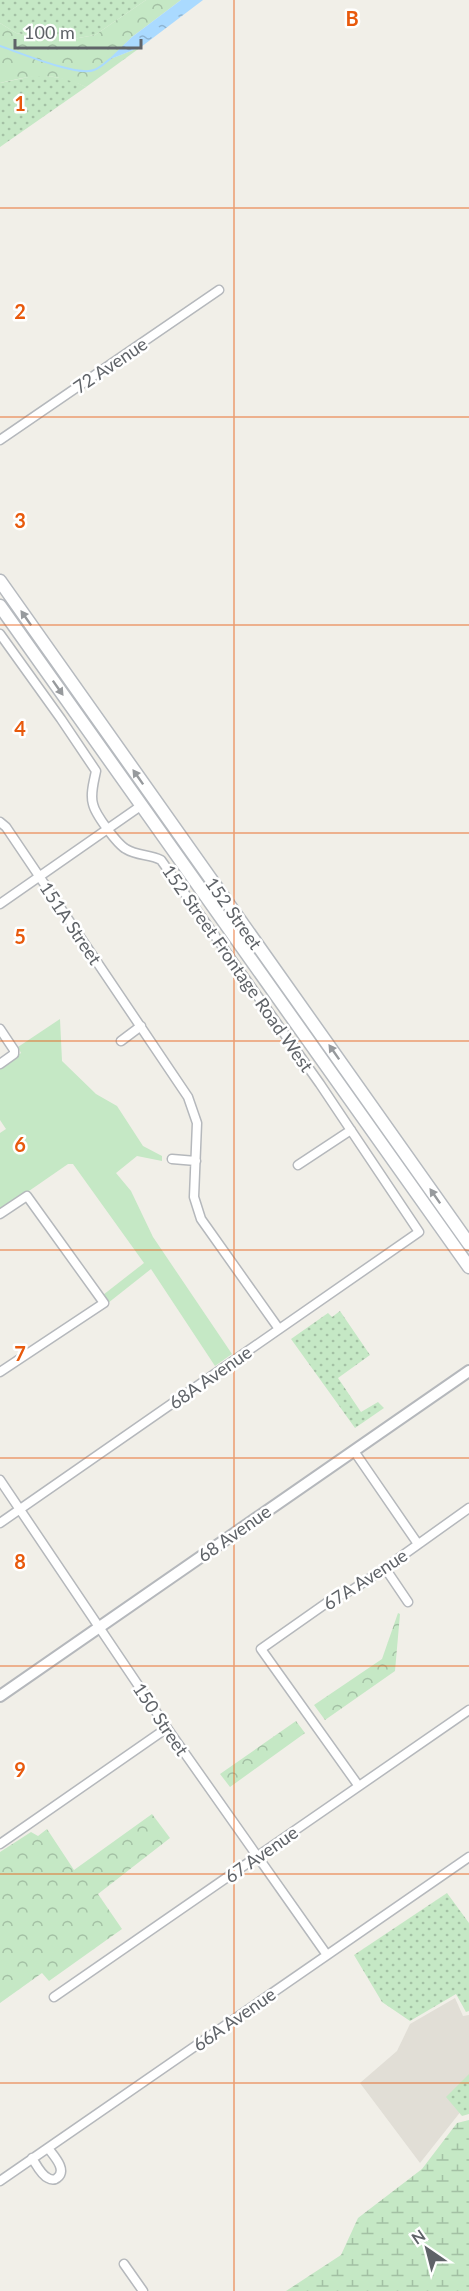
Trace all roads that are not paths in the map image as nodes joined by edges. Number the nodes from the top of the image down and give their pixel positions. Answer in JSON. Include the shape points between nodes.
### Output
{"nodes":[{"id":1,"x":219,"y":291,"type":"dead end"},
{"id":2,"x":0,"y":440,"type":"edge"},
{"id":3,"x":0,"y":581,"type":"edge"},
{"id":4,"x":0,"y":606,"type":"edge"},
{"id":5,"x":0,"y":634,"type":"edge"},
{"id":6,"x":142,"y":805,"type":"junction"},
{"id":7,"x":0,"y":822,"type":"edge"},
{"id":8,"x":108,"y":829,"type":"junction"},
{"id":9,"x":191,"y":851,"type":"junction"},
{"id":10,"x":40,"y":876,"type":"junction"},
{"id":11,"x":0,"y":904,"type":"edge"},
{"id":12,"x":141,"y":1026,"type":"junction"},
{"id":13,"x":0,"y":1029,"type":"edge"},
{"id":14,"x":121,"y":1041,"type":"dead end"},
{"id":15,"x":0,"y":1064,"type":"edge"},
{"id":16,"x":351,"y":1130,"type":"junction"},
{"id":17,"x":172,"y":1159,"type":"dead end"},
{"id":18,"x":196,"y":1161,"type":"junction"},
{"id":19,"x":298,"y":1165,"type":"dead end"},
{"id":20,"x":0,"y":1214,"type":"edge"},
{"id":21,"x":419,"y":1232,"type":"joint"},
{"id":22,"x":469,"y":1244,"type":"edge"},
{"id":23,"x":469,"y":1267,"type":"edge"},
{"id":24,"x":279,"y":1329,"type":"junction"},
{"id":25,"x":469,"y":1371,"type":"edge"},
{"id":26,"x":0,"y":1372,"type":"edge"},
{"id":27,"x":354,"y":1451,"type":"junction"},
{"id":28,"x":0,"y":1480,"type":"edge"},
{"id":29,"x":469,"y":1508,"type":"edge"},
{"id":30,"x":21,"y":1509,"type":"junction"},
{"id":31,"x":0,"y":1523,"type":"edge"},
{"id":32,"x":418,"y":1544,"type":"junction"},
{"id":33,"x":385,"y":1568,"type":"junction"},
{"id":34,"x":408,"y":1602,"type":"dead end"},
{"id":35,"x":100,"y":1627,"type":"junction"},
{"id":36,"x":0,"y":1696,"type":"edge"},
{"id":37,"x":469,"y":1710,"type":"edge"},
{"id":38,"x":167,"y":1728,"type":"junction"},
{"id":39,"x":358,"y":1785,"type":"junction"},
{"id":40,"x":0,"y":1844,"type":"edge"},
{"id":41,"x":259,"y":1856,"type":"junction"},
{"id":42,"x":469,"y":1857,"type":"edge"},
{"id":43,"x":327,"y":1955,"type":"junction"},
{"id":44,"x":54,"y":1997,"type":"dead end"},
{"id":45,"x":48,"y":2148,"type":"junction"},
{"id":46,"x":32,"y":2158,"type":"junction"},
{"id":47,"x":0,"y":2181,"type":"edge"},
{"id":48,"x":124,"y":2264,"type":"dead end"},
{"id":49,"x":143,"y":2291,"type":"edge"}],
"edges":[{"from":1,"to":2,"type":"street","name":"72 Avenue"},
{"from":9,"to":3,"type":"main road","name":"152 Street","one_way":true},
{"from":4,"to":6,"type":"main road","name":"152 Street","one_way":true},
{"from":5,"to":8,"type":"street","name":"152 Street Frontage Road West","via":[[96,771],[93,805]]},
{"from":6,"to":8,"type":"street"},
{"from":6,"to":9,"type":"main road","via":[[150,808]]},
{"from":6,"to":23,"type":"main road","name":"152 Street"},
{"from":7,"to":10,"type":"street","name":"151A Street"},
{"from":8,"to":10,"type":"street"},
{"from":8,"to":16,"type":"street","name":"152 Street Frontage Road West","via":[[123,848],[161,860]]},
{"from":22,"to":9,"type":"main road","name":"152 Street","one_way":true},
{"from":10,"to":11,"type":"street"},
{"from":10,"to":12,"type":"street","name":"151A Street"},
{"from":12,"to":14,"type":"street"},
{"from":12,"to":18,"type":"street","name":"151A Street","via":[[188,1096],[197,1123]]},
{"from":13,"to":15,"type":"street","via":[[14,1050]]},
{"from":16,"to":19,"type":"street"},
{"from":16,"to":21,"type":"street","name":"152 Street Frontage Road West"},
{"from":17,"to":18,"type":"street"},
{"from":18,"to":24,"type":"street","name":"151A Street","via":[[194,1197],[201,1219]]},
{"from":20,"to":26,"type":"street","via":[[27,1196],[104,1303]]},
{"from":21,"to":24,"type":"street","name":"68A Avenue"},
{"from":24,"to":30,"type":"street","name":"68A Avenue"},
{"from":25,"to":27,"type":"street","name":"68 Avenue"},
{"from":27,"to":32,"type":"street"},
{"from":27,"to":35,"type":"street","name":"68 Avenue"},
{"from":28,"to":30,"type":"street","name":"150 Street"},
{"from":29,"to":32,"type":"street","name":"67A Avenue"},
{"from":30,"to":31,"type":"street","name":"68A Avenue"},
{"from":30,"to":35,"type":"street","name":"150 Street"},
{"from":32,"to":33,"type":"street","name":"67A Avenue"},
{"from":33,"to":34,"type":"street"},
{"from":33,"to":39,"type":"street","name":"67A Avenue","via":[[335,1597],[261,1649]]},
{"from":35,"to":36,"type":"street","name":"68 Avenue"},
{"from":35,"to":38,"type":"street","name":"150 Street"},
{"from":37,"to":39,"type":"street","name":"67 Avenue"},
{"from":38,"to":40,"type":"street"},
{"from":38,"to":41,"type":"street","name":"150 Street"},
{"from":39,"to":41,"type":"street","name":"67 Avenue"},
{"from":41,"to":43,"type":"street","name":"150 Street"},
{"from":41,"to":44,"type":"street","name":"67 Avenue"},
{"from":42,"to":43,"type":"street","name":"66A Avenue"},
{"from":43,"to":45,"type":"street","name":"66A Avenue"},
{"from":45,"to":46,"type":"street","name":"66A Avenue"},
{"from":45,"to":46,"type":"street","via":[[61,2167],[57,2178],[45,2177]]},
{"from":46,"to":47,"type":"street","name":"66A Avenue"},
{"from":48,"to":49,"type":"street"}]}
